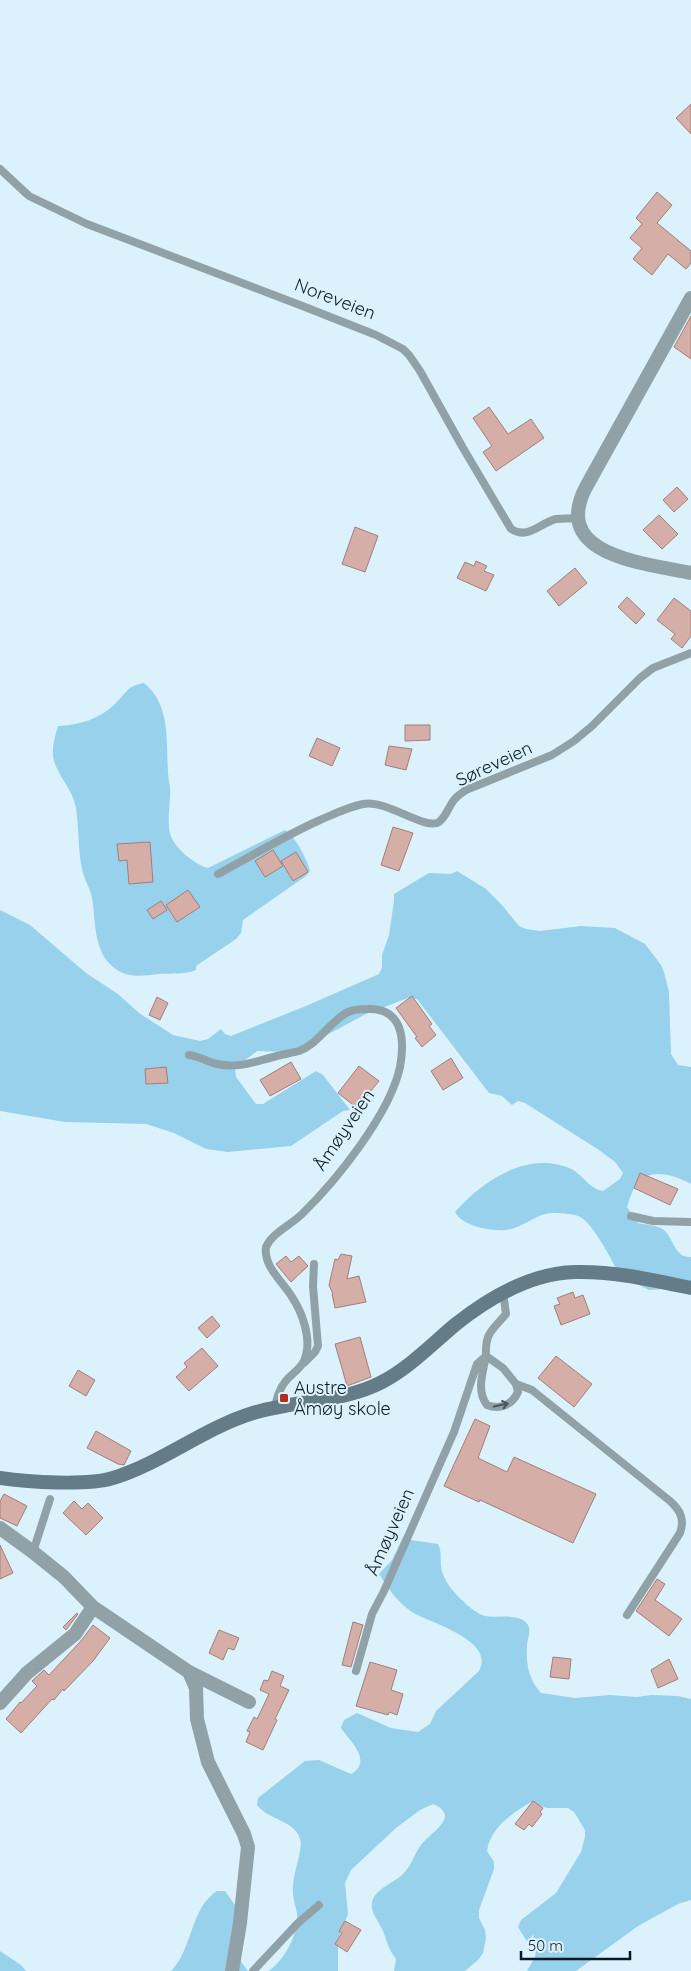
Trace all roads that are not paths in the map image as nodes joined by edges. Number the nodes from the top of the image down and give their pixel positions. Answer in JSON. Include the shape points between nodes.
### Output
{"nodes":[{"id":1,"x":0,"y":169,"type":"edge"},
{"id":2,"x":691,"y":298,"type":"edge"},
{"id":3,"x":577,"y":518,"type":"junction"},
{"id":4,"x":691,"y":574,"type":"edge"},
{"id":5,"x":691,"y":653,"type":"edge"},
{"id":6,"x":218,"y":874,"type":"dead end"},
{"id":7,"x":188,"y":1055,"type":"dead end"},
{"id":8,"x":631,"y":1216,"type":"dead end"},
{"id":9,"x":691,"y":1222,"type":"edge"},
{"id":10,"x":314,"y":1264,"type":"dead end"},
{"id":11,"x":691,"y":1288,"type":"edge"},
{"id":12,"x":503,"y":1292,"type":"junction"},
{"id":13,"x":486,"y":1356,"type":"junction"},
{"id":14,"x":303,"y":1364,"type":"junction"},
{"id":15,"x":516,"y":1384,"type":"junction"},
{"id":16,"x":275,"y":1406,"type":"junction"},
{"id":17,"x":0,"y":1478,"type":"edge"},
{"id":18,"x":50,"y":1499,"type":"dead end"},
{"id":19,"x":0,"y":1528,"type":"edge"},
{"id":20,"x":34,"y":1552,"type":"junction"},
{"id":21,"x":93,"y":1607,"type":"junction"},
{"id":22,"x":627,"y":1615,"type":"dead end"},
{"id":23,"x":356,"y":1671,"type":"dead end"},
{"id":24,"x":188,"y":1672,"type":"junction"},
{"id":25,"x":249,"y":1702,"type":"dead end"},
{"id":26,"x":0,"y":1703,"type":"edge"},
{"id":27,"x":319,"y":1905,"type":"dead end"},
{"id":28,"x":234,"y":1970,"type":"edge"},
{"id":29,"x":253,"y":1971,"type":"edge"}],
"edges":[{"from":1,"to":3,"type":"lane","name":"Noreveien","via":[[29,196],[86,224],[394,343],[409,355],[420,371],[511,529],[528,532],[556,519]]},
{"from":2,"to":3,"type":"street","via":[[586,487]]},
{"from":3,"to":4,"type":"street","via":[[586,538],[608,552]]},
{"from":5,"to":6,"type":"lane","name":"Søreveien","via":[[653,668],[592,726],[552,755],[466,790],[454,799],[437,823],[432,825],[383,805],[363,804],[297,830]]},
{"from":7,"to":14,"type":"lane","name":"Åmøyveien","via":[[234,1066],[298,1051],[311,1044],[345,1014],[359,1009],[386,1011],[399,1026],[401,1053],[398,1076],[374,1124],[327,1188],[266,1247],[268,1262],[292,1296],[302,1318],[307,1346]]},
{"from":8,"to":9,"type":"lane","via":[[653,1221]]},
{"from":10,"to":14,"type":"lane","via":[[318,1346]]},
{"from":11,"to":12,"type":"main road","via":[[608,1273],[573,1272],[552,1275]]},
{"from":12,"to":13,"type":"lane","name":"Åmøyveien","via":[[506,1314],[488,1333]]},
{"from":12,"to":16,"type":"main road","via":[[381,1383],[350,1394]]},
{"from":13,"to":15,"type":"lane","via":[[503,1368]]},
{"from":13,"to":15,"type":"lane","name":"Åmøyveien","one_way":true,"via":[[481,1389],[487,1405],[500,1408],[508,1404],[518,1392]]},
{"from":13,"to":23,"type":"lane","name":"Åmøyveien","via":[[477,1364],[454,1432],[372,1614]]},
{"from":14,"to":16,"type":"lane","via":[[284,1383]]},
{"from":15,"to":22,"type":"lane","via":[[532,1390],[597,1441],[670,1501],[683,1517],[680,1533]]},
{"from":16,"to":17,"type":"main road","via":[[231,1421],[147,1463],[104,1480]]},
{"from":18,"to":20,"type":"lane"},
{"from":19,"to":20,"type":"street"},
{"from":20,"to":21,"type":"street"},
{"from":21,"to":24,"type":"street"},
{"from":21,"to":26,"type":"street","via":[[75,1634],[27,1673]]},
{"from":24,"to":25,"type":"street"},
{"from":24,"to":28,"type":"street","via":[[196,1688],[196,1719],[208,1762],[248,1847]]},
{"from":27,"to":29,"type":"lane"}]}
